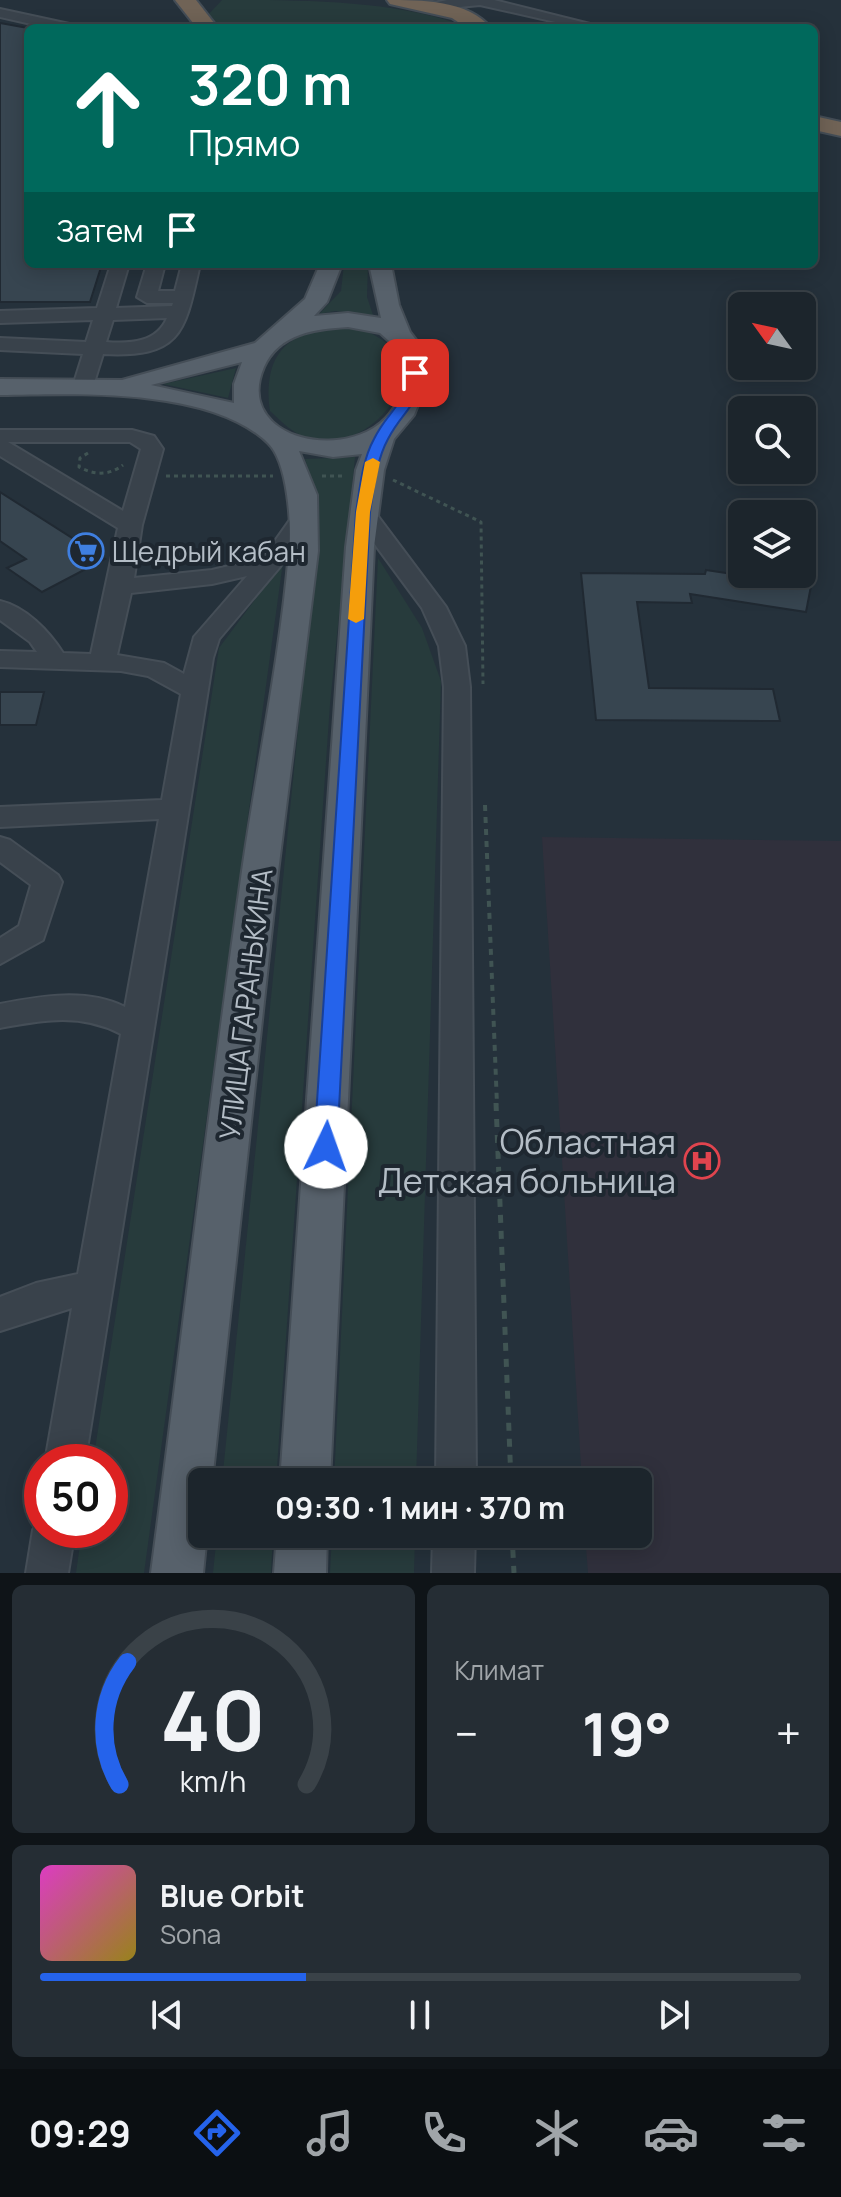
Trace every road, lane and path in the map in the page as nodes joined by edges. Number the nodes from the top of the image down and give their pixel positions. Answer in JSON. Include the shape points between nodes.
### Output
{"nodes":[{"id":1,"x":397,"y":0,"type":"edge"},
{"id":2,"x":516,"y":3,"type":"edge"},
{"id":3,"x":0,"y":13,"type":"edge"},
{"id":4,"x":478,"y":17,"type":"edge"},
{"id":5,"x":51,"y":24,"type":"edge"},
{"id":6,"x":583,"y":24,"type":"dead end"},
{"id":7,"x":818,"y":114,"type":"edge"},
{"id":8,"x":841,"y":119,"type":"edge"},
{"id":9,"x":818,"y":124,"type":"edge"},
{"id":10,"x":841,"y":129,"type":"edge"},
{"id":11,"x":119,"y":268,"type":"edge"},
{"id":12,"x":155,"y":268,"type":"edge"},
{"id":13,"x":190,"y":268,"type":"edge"},
{"id":14,"x":329,"y":268,"type":"edge"},
{"id":15,"x":381,"y":268,"type":"edge"},
{"id":16,"x":182,"y":305,"type":"junction"},
{"id":17,"x":104,"y":313,"type":"junction"},
{"id":18,"x":0,"y":317,"type":"edge"},
{"id":19,"x":288,"y":329,"type":"junction"},
{"id":20,"x":399,"y":334,"type":"junction"},
{"id":21,"x":0,"y":344,"type":"edge"},
{"id":22,"x":94,"y":349,"type":"junction"},
{"id":23,"x":260,"y":349,"type":"junction"},
{"id":24,"x":83,"y":386,"type":"junction"},
{"id":25,"x":113,"y":386,"type":"junction"},
{"id":26,"x":0,"y":387,"type":"edge"},
{"id":27,"x":251,"y":416,"type":"junction"},
{"id":28,"x":0,"y":436,"type":"edge"},
{"id":29,"x":381,"y":438,"type":"junction"},
{"id":30,"x":281,"y":440,"type":"junction"},
{"id":31,"x":146,"y":441,"type":"junction"},
{"id":32,"x":0,"y":447,"type":"edge"},
{"id":33,"x":92,"y":451,"type":"dead end"},
{"id":34,"x":363,"y":512,"type":"junction"},
{"id":35,"x":305,"y":515,"type":"junction"},
{"id":36,"x":130,"y":525,"type":"junction"},
{"id":37,"x":271,"y":563,"type":"junction"},
{"id":38,"x":212,"y":577,"type":"junction"},
{"id":39,"x":120,"y":587,"type":"junction"},
{"id":40,"x":0,"y":608,"type":"edge"},
{"id":41,"x":203,"y":647,"type":"junction"},
{"id":42,"x":0,"y":659,"type":"edge"},
{"id":43,"x":54,"y":660,"type":"junction"},
{"id":44,"x":102,"y":662,"type":"junction"},
{"id":45,"x":155,"y":669,"type":"junction"},
{"id":46,"x":193,"y":690,"type":"junction"},
{"id":47,"x":485,"y":803,"type":"dead end"},
{"id":48,"x":174,"y":809,"type":"junction"},
{"id":49,"x":0,"y":817,"type":"edge"},
{"id":50,"x":0,"y":847,"type":"edge"},
{"id":51,"x":0,"y":953,"type":"edge"},
{"id":52,"x":146,"y":983,"type":"junction"},
{"id":53,"x":100,"y":1009,"type":"junction"},
{"id":54,"x":0,"y":1016,"type":"edge"},
{"id":55,"x":139,"y":1029,"type":"junction"},
{"id":56,"x":93,"y":1287,"type":"junction"},
{"id":57,"x":0,"y":1314,"type":"edge"},
{"id":58,"x":68,"y":1444,"type":"edge"},
{"id":59,"x":306,"y":1468,"type":"edge"},
{"id":60,"x":456,"y":1468,"type":"edge"},
{"id":61,"x":510,"y":1468,"type":"edge"},
{"id":62,"x":51,"y":1548,"type":"edge"},
{"id":63,"x":301,"y":1548,"type":"edge"},
{"id":64,"x":454,"y":1548,"type":"edge"},
{"id":65,"x":513,"y":1548,"type":"edge"},
{"id":66,"x":47,"y":1573,"type":"edge"},
{"id":67,"x":177,"y":1573,"type":"edge"},
{"id":68,"x":300,"y":1573,"type":"edge"},
{"id":69,"x":453,"y":1573,"type":"edge"},
{"id":70,"x":514,"y":1573,"type":"edge"}],
"edges":[{"from":1,"to":4,"type":"highway"},
{"from":2,"to":4,"type":"street"},
{"from":2,"to":6,"type":"street","via":[[534,15]]},
{"from":3,"to":5,"type":"street"},
{"from":7,"to":8,"type":"highway"},
{"from":9,"to":10,"type":"highway"},
{"from":11,"to":17,"type":"street"},
{"from":12,"to":16,"type":"street","via":[[147,297]]},
{"from":13,"to":16,"type":"street"},
{"from":14,"to":19,"type":"main road","via":[[315,302]]},
{"from":15,"to":20,"type":"main road"},
{"from":16,"to":17,"type":"street"},
{"from":16,"to":22,"type":"street","via":[[170,334],[159,342]]},
{"from":17,"to":18,"type":"street"},
{"from":17,"to":22,"type":"street"},
{"from":19,"to":20,"type":"main road","via":[[348,320],[378,324]]},
{"from":19,"to":23,"type":"main road"},
{"from":20,"to":29,"type":"main road","via":[[410,350],[415,373],[412,397]]},
{"from":21,"to":22,"type":"street"},
{"from":22,"to":24,"type":"street"},
{"from":23,"to":25,"type":"main road"},
{"from":23,"to":27,"type":"main road","via":[[245,395]]},
{"from":24,"to":25,"type":"main road"},
{"from":24,"to":26,"type":"main road"},
{"from":25,"to":27,"type":"main road"},
{"from":27,"to":30,"type":"main road"},
{"from":28,"to":31,"type":"street","via":[[132,436]]},
{"from":29,"to":30,"type":"main road","via":[[334,449]]},
{"from":29,"to":34,"type":"main road"},
{"from":30,"to":35,"type":"main road","name":"УЛИЦА ГАРАНЬКИНА","via":[[297,476]]},
{"from":31,"to":33,"type":"path","via":[[121,453],[126,461],[120,469],[105,474],[79,467],[80,458]]},
{"from":31,"to":36,"type":"street","via":[[152,449]]},
{"from":32,"to":36,"type":"street"},
{"from":34,"to":59,"type":"main road"},
{"from":34,"to":60,"type":"street","via":[[434,607],[452,646],[457,687]]},
{"from":35,"to":37,"type":"street"},
{"from":35,"to":67,"type":"main road","name":"УЛИЦА ГАРАНЬКИНА"},
{"from":36,"to":39,"type":"street"},
{"from":37,"to":38,"type":"street"},
{"from":37,"to":41,"type":"street"},
{"from":38,"to":39,"type":"street"},
{"from":38,"to":41,"type":"street"},
{"from":39,"to":44,"type":"street"},
{"from":40,"to":43,"type":"street","via":[[40,637]]},
{"from":41,"to":45,"type":"street"},
{"from":41,"to":46,"type":"street"},
{"from":42,"to":43,"type":"street"},
{"from":43,"to":44,"type":"street"},
{"from":44,"to":45,"type":"street"},
{"from":45,"to":46,"type":"street"},
{"from":46,"to":48,"type":"street"},
{"from":47,"to":61,"type":"path"},
{"from":48,"to":49,"type":"street"},
{"from":48,"to":52,"type":"street"},
{"from":50,"to":51,"type":"street","via":[[47,882],[32,932]]},
{"from":52,"to":53,"type":"street"},
{"from":52,"to":55,"type":"street"},
{"from":53,"to":54,"type":"street","via":[[43,1008]]},
{"from":53,"to":55,"type":"street"},
{"from":55,"to":56,"type":"street"},
{"from":56,"to":57,"type":"street"},
{"from":56,"to":58,"type":"street"},
{"from":62,"to":66,"type":"street"},
{"from":63,"to":68,"type":"main road"},
{"from":64,"to":69,"type":"street"},
{"from":65,"to":70,"type":"path"}]}
